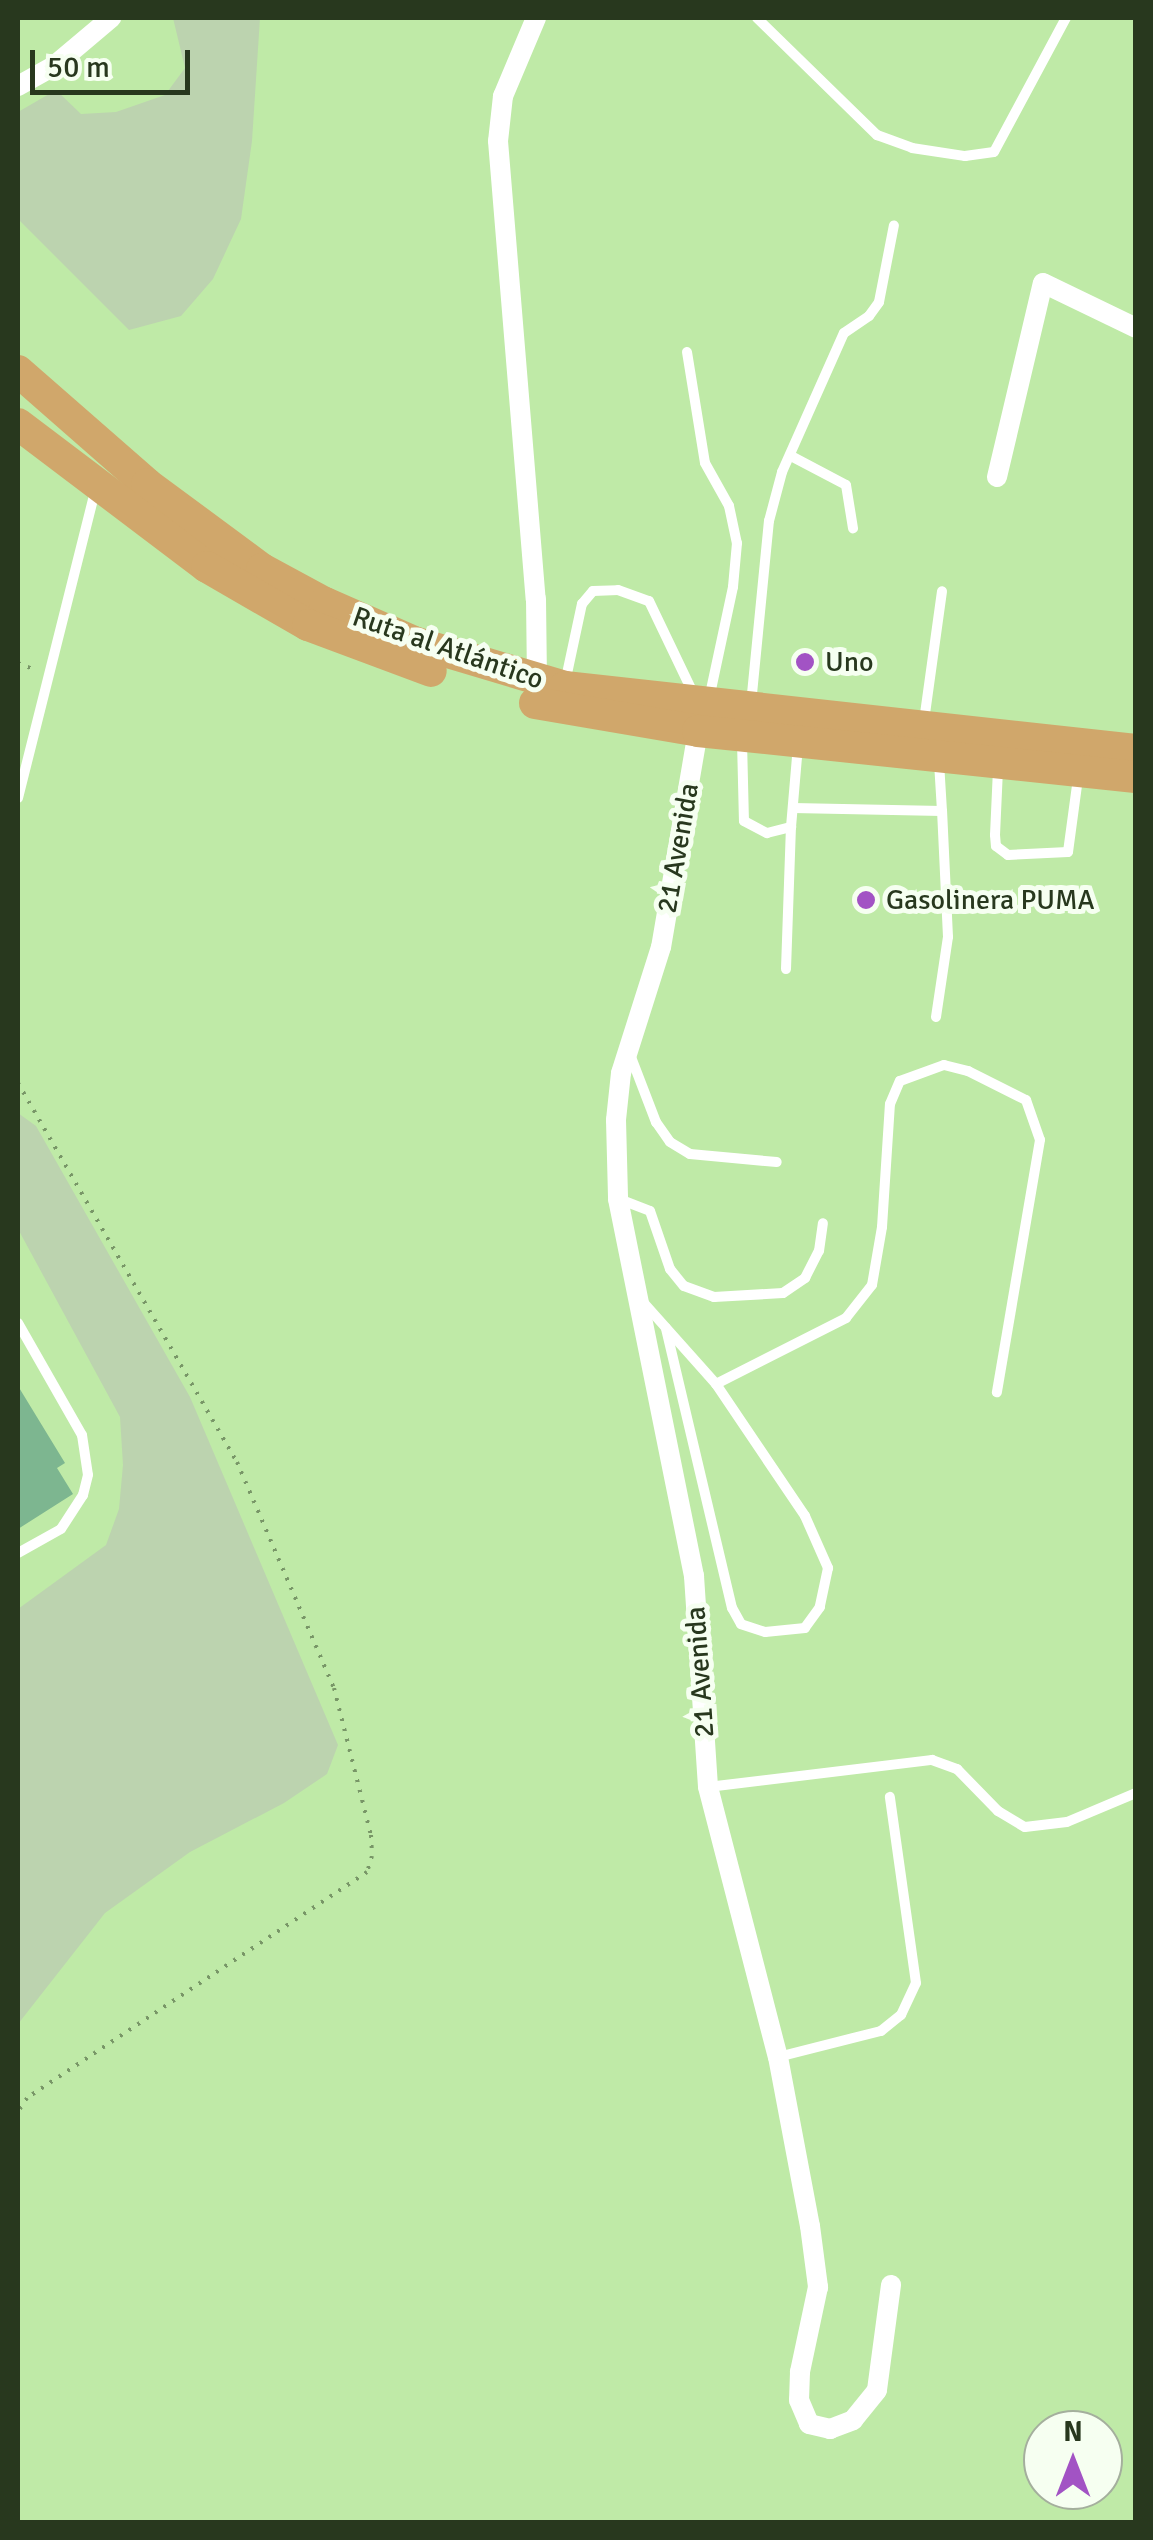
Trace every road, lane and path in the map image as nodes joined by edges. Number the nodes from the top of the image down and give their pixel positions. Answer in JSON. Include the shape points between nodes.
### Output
{"nodes":[{"id":1,"x":111,"y":18,"type":"edge"},
{"id":2,"x":536,"y":18,"type":"edge"},
{"id":3,"x":757,"y":18,"type":"edge"},
{"id":4,"x":1066,"y":18,"type":"edge"},
{"id":5,"x":768,"y":22,"type":"edge"},
{"id":6,"x":18,"y":86,"type":"edge"},
{"id":7,"x":894,"y":224,"type":"dead end"},
{"id":8,"x":1136,"y":328,"type":"edge"},
{"id":9,"x":687,"y":352,"type":"dead end"},
{"id":10,"x":18,"y":371,"type":"edge"},
{"id":11,"x":18,"y":392,"type":"edge"},
{"id":12,"x":18,"y":424,"type":"edge"},
{"id":13,"x":791,"y":456,"type":"junction"},
{"id":14,"x":997,"y":477,"type":"dead end"},
{"id":15,"x":97,"y":486,"type":"junction"},
{"id":16,"x":854,"y":528,"type":"dead end"},
{"id":17,"x":262,"y":570,"type":"junction"},
{"id":18,"x":942,"y":591,"type":"dead end"},
{"id":19,"x":551,"y":684,"type":"junction"},
{"id":20,"x":701,"y":713,"type":"junction"},
{"id":21,"x":746,"y":722,"type":"junction"},
{"id":22,"x":798,"y":741,"type":"junction"},
{"id":23,"x":931,"y":741,"type":"junction"},
{"id":24,"x":1136,"y":750,"type":"edge"},
{"id":25,"x":998,"y":762,"type":"junction"},
{"id":26,"x":1079,"y":770,"type":"junction"},
{"id":27,"x":1136,"y":777,"type":"edge"},
{"id":28,"x":18,"y":798,"type":"edge"},
{"id":29,"x":793,"y":808,"type":"junction"},
{"id":30,"x":942,"y":811,"type":"junction"},
{"id":31,"x":791,"y":827,"type":"junction"},
{"id":32,"x":786,"y":969,"type":"dead end"},
{"id":33,"x":936,"y":1018,"type":"dead end"},
{"id":34,"x":628,"y":1052,"type":"junction"},
{"id":35,"x":18,"y":1083,"type":"edge"},
{"id":36,"x":777,"y":1162,"type":"dead end"},
{"id":37,"x":618,"y":1198,"type":"junction"},
{"id":38,"x":823,"y":1223,"type":"dead end"},
{"id":39,"x":636,"y":1293,"type":"junction"},
{"id":40,"x":18,"y":1322,"type":"edge"},
{"id":41,"x":666,"y":1328,"type":"junction"},
{"id":42,"x":716,"y":1384,"type":"junction"},
{"id":43,"x":997,"y":1392,"type":"dead end"},
{"id":44,"x":18,"y":1554,"type":"edge"},
{"id":45,"x":708,"y":1787,"type":"junction"},
{"id":46,"x":1136,"y":1793,"type":"edge"},
{"id":47,"x":890,"y":1796,"type":"dead end"},
{"id":48,"x":778,"y":2058,"type":"junction"},
{"id":49,"x":18,"y":2098,"type":"edge"},
{"id":50,"x":27,"y":2098,"type":"junction"},
{"id":51,"x":18,"y":2112,"type":"edge"},
{"id":52,"x":891,"y":2285,"type":"dead end"}],
"edges":[{"from":1,"to":6,"type":"street","via":[[54,66]]},
{"from":2,"to":19,"type":"street","via":[[503,96],[498,141],[536,599]]},
{"from":3,"to":5,"type":"lane"},
{"from":4,"to":5,"type":"lane","via":[[994,152],[964,156],[877,135]]},
{"from":7,"to":13,"type":"lane","via":[[879,302],[844,333]]},
{"from":8,"to":14,"type":"street","via":[[1042,283]]},
{"from":9,"to":20,"type":"lane","via":[[705,463],[729,506],[737,543],[733,587]]},
{"from":10,"to":17,"type":"highway","name":"Ruta al Atlántico","via":[[147,484]]},
{"from":11,"to":17,"type":"highway","via":[[149,499]]},
{"from":12,"to":15,"type":"highway","name":"Ruta al Atlántico"},
{"from":13,"to":16,"type":"lane","via":[[846,485]]},
{"from":13,"to":21,"type":"lane","via":[[768,521]]},
{"from":15,"to":20,"type":"highway","name":"Ruta al Atlántico","via":[[207,567],[308,625],[531,702]]},
{"from":15,"to":28,"type":"lane"},
{"from":17,"to":19,"type":"highway","name":"Ruta al Atlántico","via":[[414,642]]},
{"from":18,"to":23,"type":"lane"},
{"from":19,"to":20,"type":"highway","name":"Ruta al Atlántico"},
{"from":19,"to":20,"type":"lane","via":[[582,604],[593,592],[618,590],[649,600]]},
{"from":20,"to":21,"type":"highway","name":"Ruta al Atlántico"},
{"from":20,"to":34,"type":"street","name":"21 Avenida","via":[[661,947]]},
{"from":21,"to":22,"type":"highway","name":"Ruta al Atlántico"},
{"from":21,"to":23,"type":"highway","name":"Ruta al Atlántico"},
{"from":21,"to":31,"type":"lane","via":[[744,822],[767,833]]},
{"from":22,"to":23,"type":"highway","name":"Ruta al Atlántico"},
{"from":22,"to":29,"type":"lane"},
{"from":23,"to":24,"type":"highway","name":"Ruta al Atlántico"},
{"from":23,"to":25,"type":"highway","name":"Ruta al Atlántico"},
{"from":23,"to":30,"type":"lane"},
{"from":25,"to":26,"type":"highway","name":"Ruta al Atlántico"},
{"from":25,"to":26,"type":"lane","via":[[994,834],[1008,855],[1068,852]]},
{"from":26,"to":27,"type":"highway","name":"Ruta al Atlántico"},
{"from":29,"to":30,"type":"lane"},
{"from":29,"to":31,"type":"lane"},
{"from":30,"to":33,"type":"lane","via":[[948,937]]},
{"from":31,"to":32,"type":"lane"},
{"from":34,"to":36,"type":"lane","via":[[670,1142],[690,1154]]},
{"from":34,"to":37,"type":"street","name":"21 Avenida","via":[[616,1120]]},
{"from":35,"to":50,"type":"path","via":[[237,1462],[334,1688],[372,1856],[367,1872]]},
{"from":37,"to":38,"type":"lane","via":[[650,1211],[670,1270],[684,1286],[714,1297],[783,1292],[805,1278]]},
{"from":37,"to":39,"type":"street","name":"21 Avenida"},
{"from":39,"to":41,"type":"lane"},
{"from":39,"to":45,"type":"street","name":"21 Avenida","via":[[694,1576]]},
{"from":40,"to":44,"type":"lane","via":[[82,1435],[88,1475],[62,1529]]},
{"from":41,"to":42,"type":"lane"},
{"from":41,"to":42,"type":"lane","via":[[732,1608],[741,1624],[765,1632],[805,1628],[820,1606],[828,1568],[806,1516]]},
{"from":42,"to":43,"type":"lane","via":[[846,1318],[872,1286],[890,1104],[900,1081],[944,1064],[1026,1100],[1040,1140]]},
{"from":45,"to":46,"type":"lane","via":[[932,1760],[957,1768],[998,1812],[1024,1828],[1067,1822]]},
{"from":45,"to":48,"type":"street","name":"21 Avenida"},
{"from":47,"to":48,"type":"lane","via":[[916,1983],[901,2015],[881,2031]]},
{"from":48,"to":52,"type":"street","name":"21 Avenida","via":[[818,2287],[800,2372],[799,2400],[808,2424],[830,2428],[854,2420],[877,2390]]},
{"from":49,"to":50,"type":"path"},
{"from":50,"to":51,"type":"path"}]}
